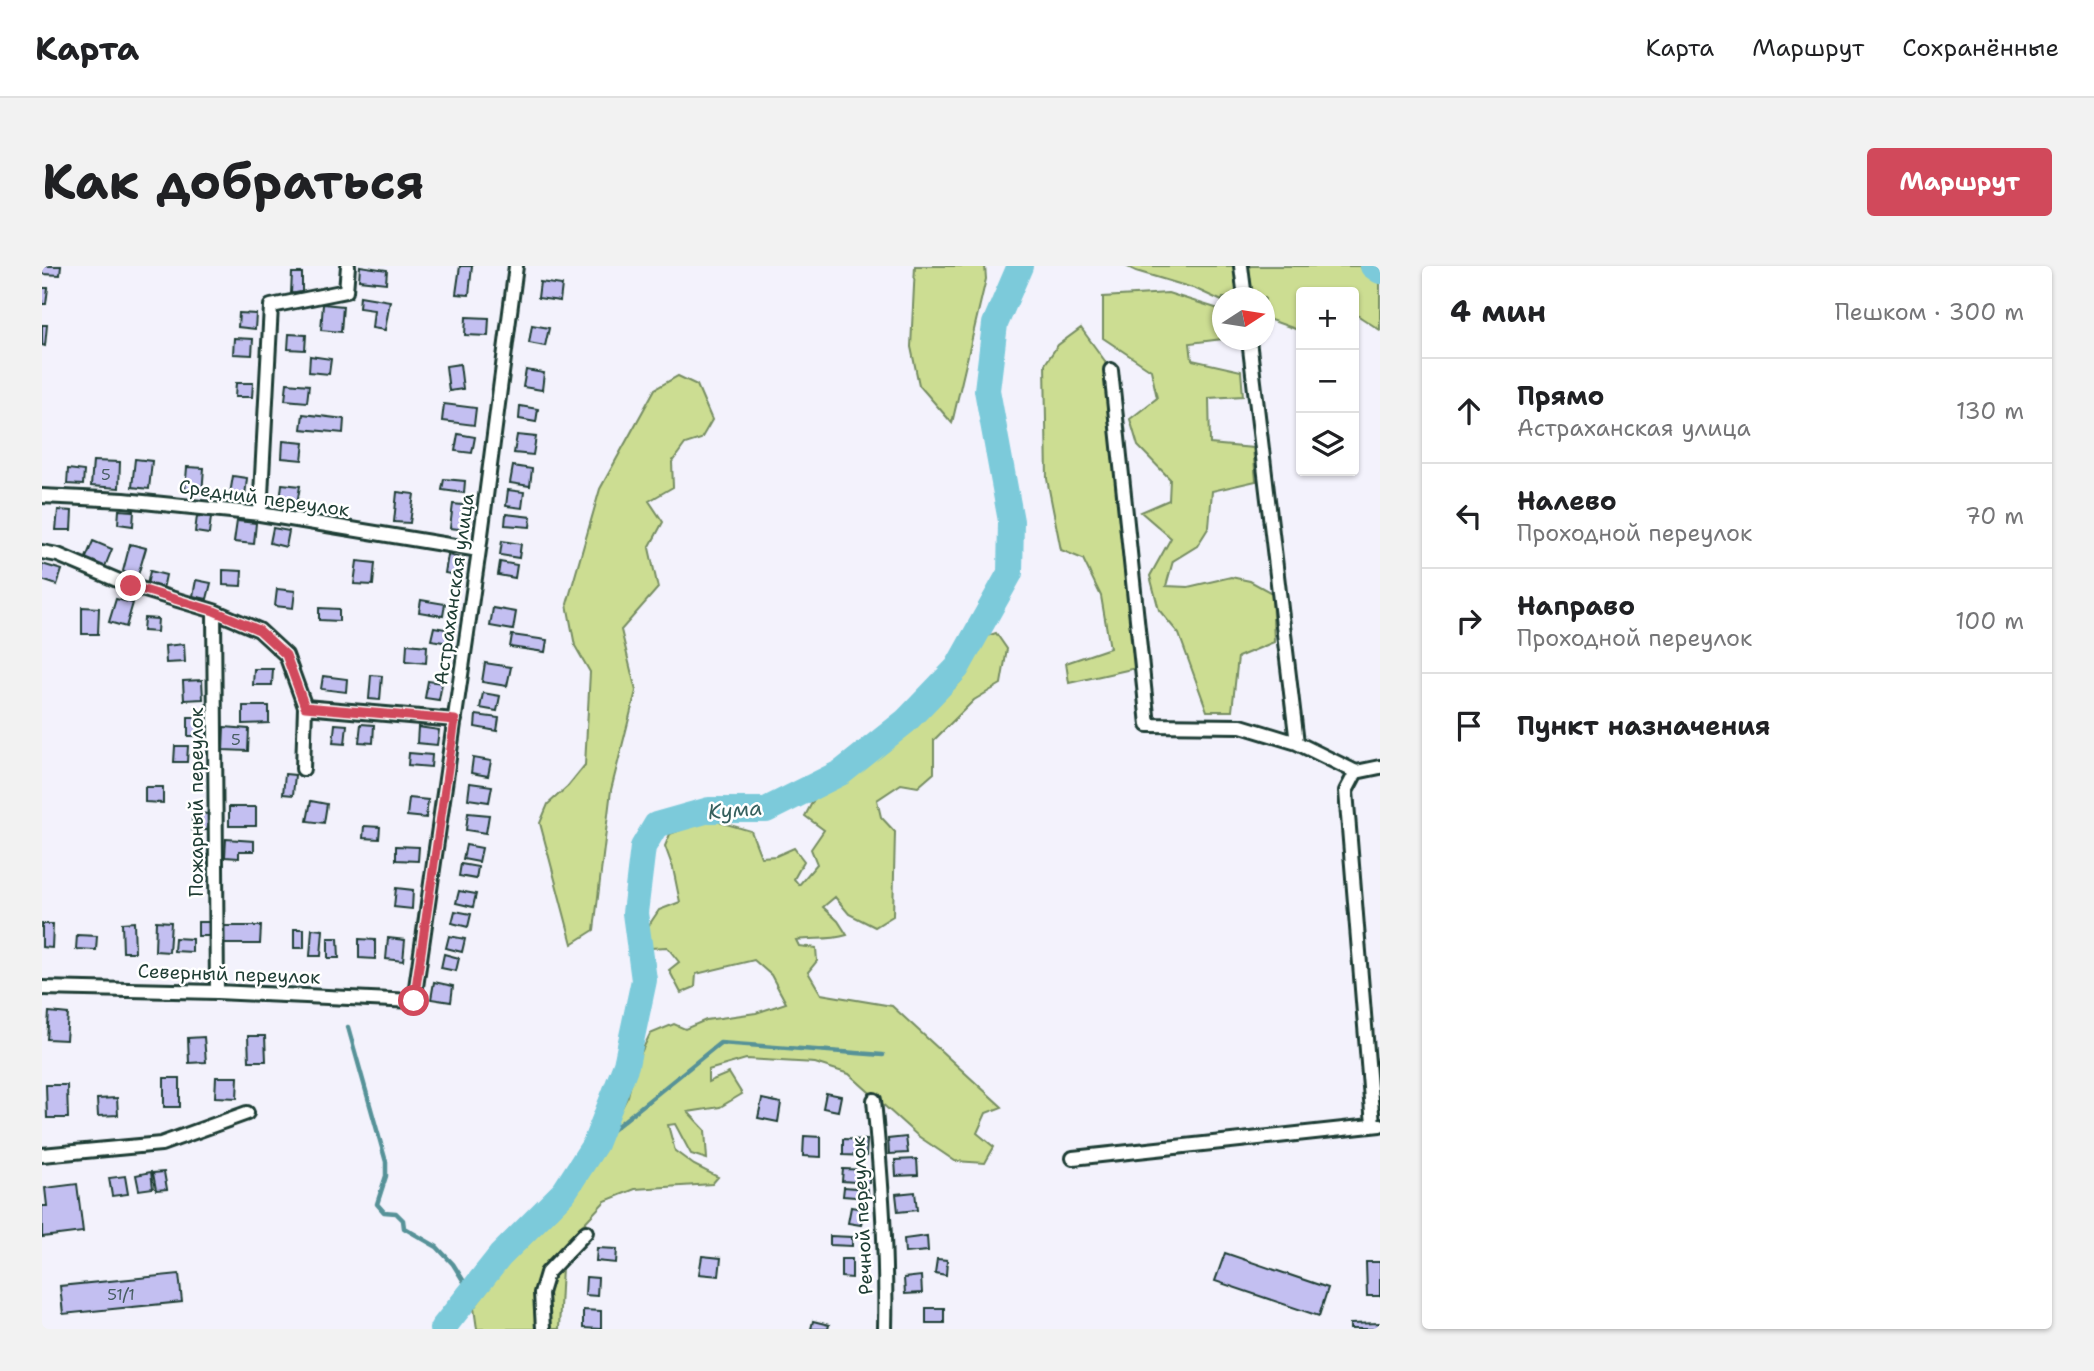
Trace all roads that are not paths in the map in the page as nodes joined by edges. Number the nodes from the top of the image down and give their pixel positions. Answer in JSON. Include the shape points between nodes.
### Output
{"nodes":[{"id":1,"x":348,"y":266,"type":"edge"},
{"id":2,"x":516,"y":266,"type":"edge"},
{"id":3,"x":1241,"y":266,"type":"edge"},
{"id":4,"x":1243,"y":287,"type":"edge"},
{"id":5,"x":1251,"y":350,"type":"edge"},
{"id":6,"x":1111,"y":370,"type":"dead end"},
{"id":7,"x":42,"y":496,"type":"edge"},
{"id":8,"x":260,"y":514,"type":"junction"},
{"id":9,"x":480,"y":550,"type":"junction"},
{"id":10,"x":42,"y":552,"type":"edge"},
{"id":11,"x":214,"y":611,"type":"junction"},
{"id":12,"x":305,"y":707,"type":"junction"},
{"id":13,"x":455,"y":720,"type":"junction"},
{"id":14,"x":1297,"y":743,"type":"junction"},
{"id":15,"x":1380,"y":767,"type":"edge"},
{"id":16,"x":303,"y":769,"type":"dead end"},
{"id":17,"x":1356,"y":772,"type":"junction"},
{"id":18,"x":42,"y":988,"type":"edge"},
{"id":19,"x":217,"y":992,"type":"junction"},
{"id":20,"x":414,"y":1001,"type":"joint"},
{"id":21,"x":874,"y":1100,"type":"dead end"},
{"id":22,"x":247,"y":1113,"type":"dead end"},
{"id":23,"x":1377,"y":1125,"type":"edge"},
{"id":24,"x":42,"y":1155,"type":"edge"},
{"id":25,"x":1073,"y":1158,"type":"dead end"},
{"id":26,"x":586,"y":1233,"type":"dead end"},
{"id":27,"x":543,"y":1329,"type":"edge"},
{"id":28,"x":885,"y":1329,"type":"edge"}],
"edges":[{"from":1,"to":8,"type":"street","via":[[346,291],[271,306]]},
{"from":2,"to":9,"type":"street","name":"Астраханская улица"},
{"from":3,"to":4,"type":"street"},
{"from":5,"to":14,"type":"street"},
{"from":6,"to":14,"type":"street","via":[[1148,726],[1241,726]]},
{"from":7,"to":8,"type":"street","name":"Средний переулок"},
{"from":8,"to":9,"type":"street","name":"Средний переулок"},
{"from":9,"to":13,"type":"street","name":"Астраханская улица"},
{"from":10,"to":11,"type":"street"},
{"from":11,"to":12,"type":"street","via":[[259,630],[286,655]]},
{"from":11,"to":19,"type":"street","name":"Пожарный переулок"},
{"from":12,"to":13,"type":"street"},
{"from":12,"to":16,"type":"street"},
{"from":13,"to":20,"type":"street","name":"Астраханская улица"},
{"from":14,"to":17,"type":"street"},
{"from":15,"to":17,"type":"street"},
{"from":17,"to":23,"type":"street","via":[[1346,791]]},
{"from":18,"to":19,"type":"street","name":"Северный переулок"},
{"from":19,"to":20,"type":"street","name":"Северный переулок"},
{"from":21,"to":28,"type":"street","name":"Речной переулок"},
{"from":22,"to":24,"type":"street","via":[[161,1144]]},
{"from":23,"to":25,"type":"street"},
{"from":26,"to":27,"type":"street","via":[[547,1273],[541,1293]]}]}
